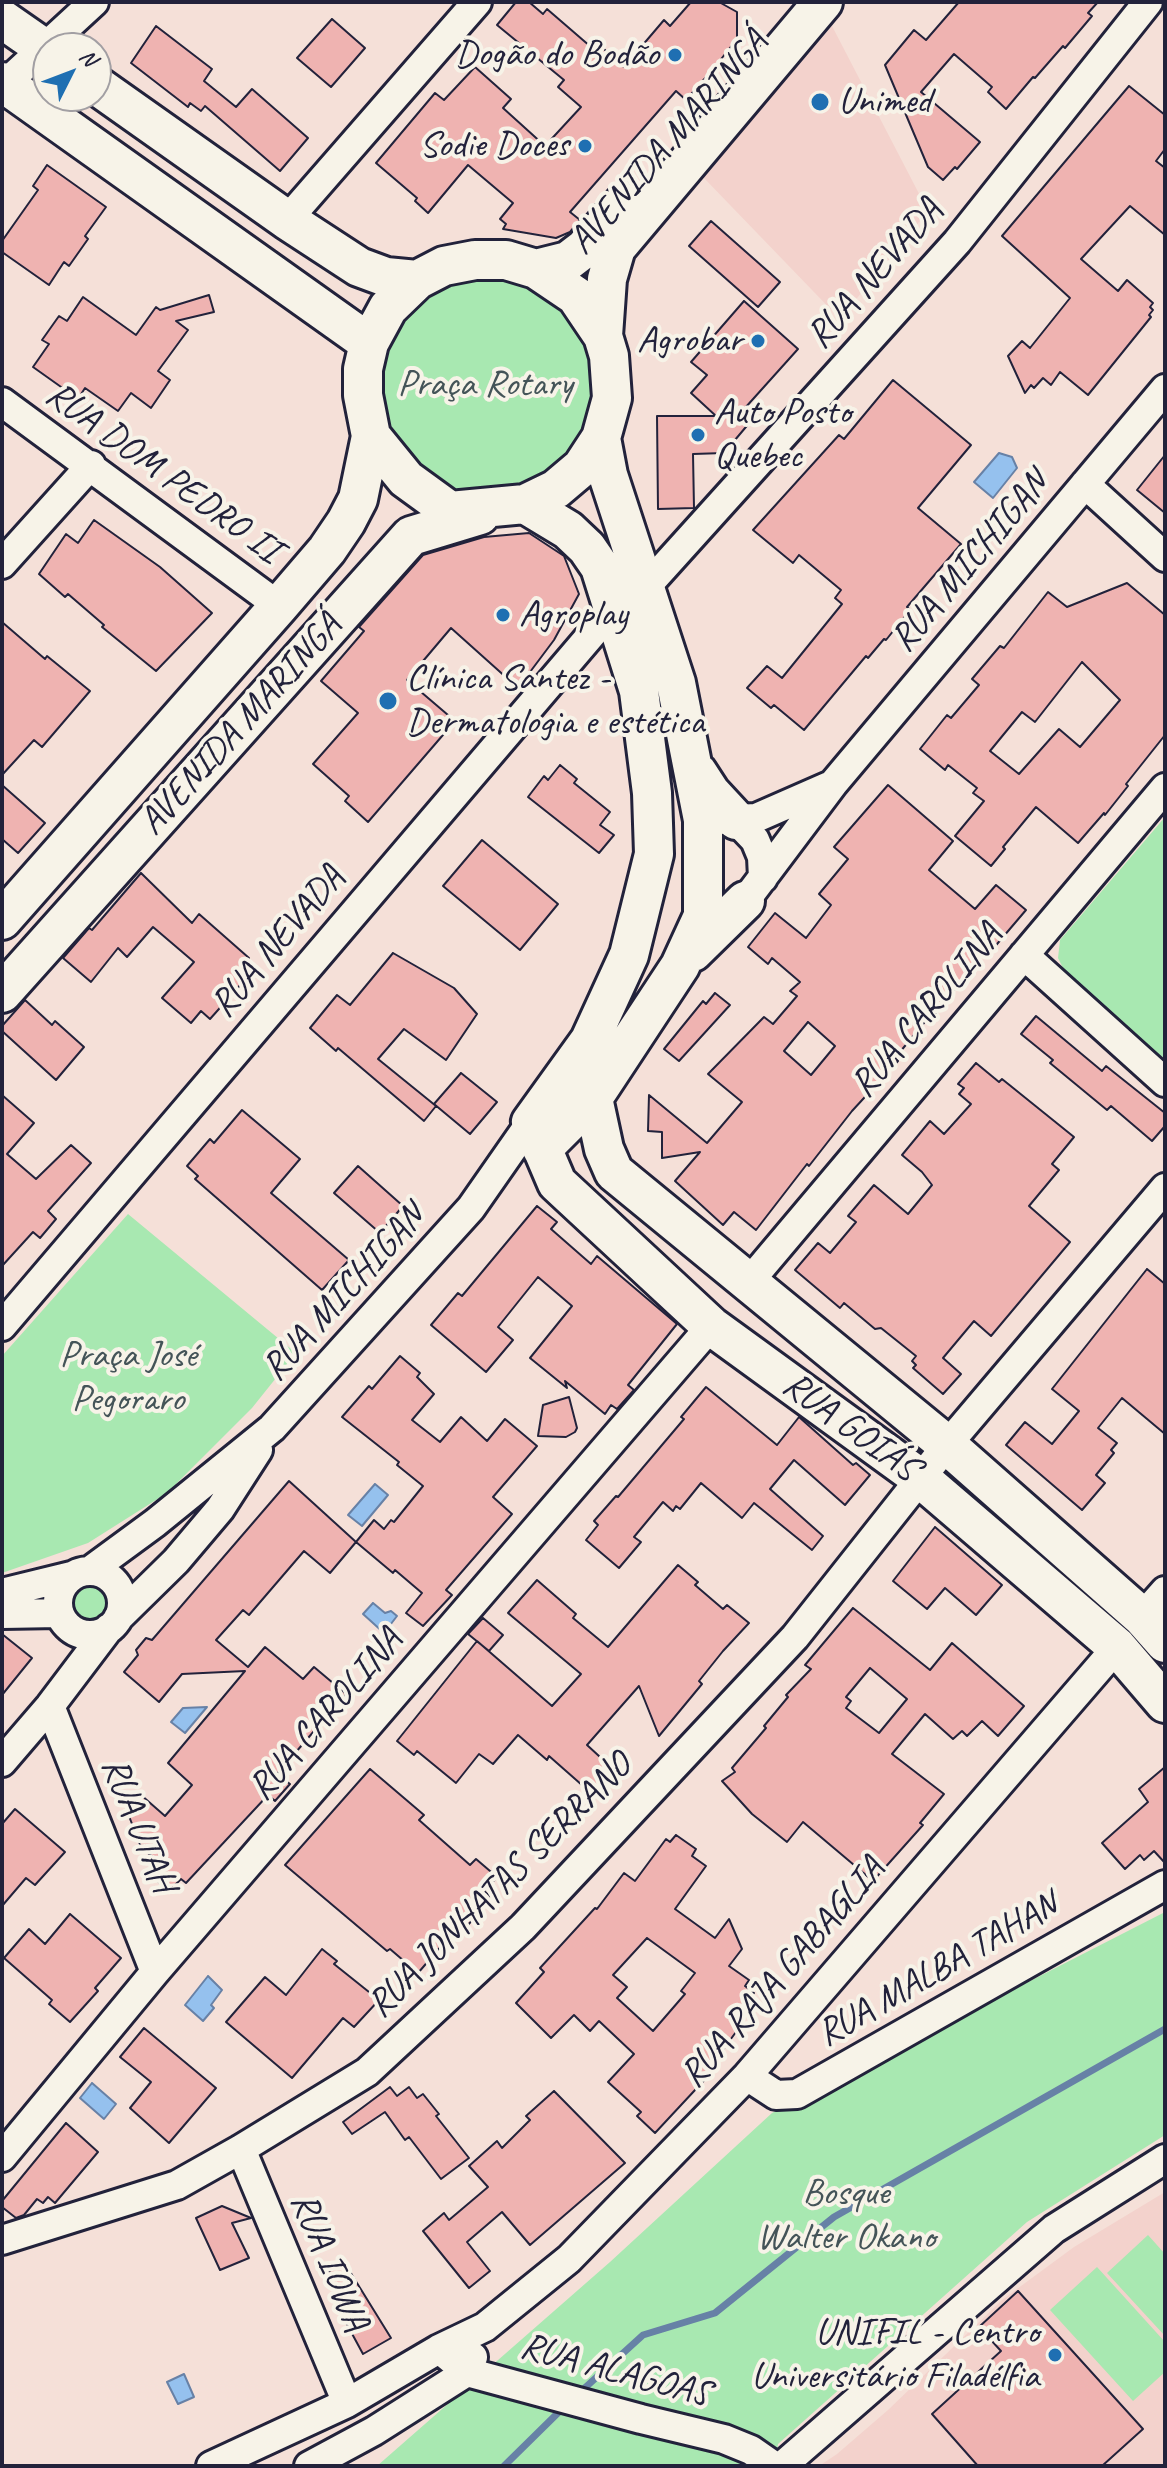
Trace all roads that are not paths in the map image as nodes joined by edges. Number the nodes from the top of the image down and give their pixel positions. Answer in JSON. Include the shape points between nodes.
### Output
{"nodes":[{"id":1,"x":94,"y":2,"type":"edge"},
{"id":2,"x":477,"y":2,"type":"edge"},
{"id":3,"x":793,"y":2,"type":"edge"},
{"id":4,"x":823,"y":2,"type":"edge"},
{"id":5,"x":1148,"y":2,"type":"edge"},
{"id":6,"x":2,"y":19,"type":"edge"},
{"id":7,"x":64,"y":32,"type":"edge"},
{"id":8,"x":32,"y":40,"type":"edge"},
{"id":9,"x":32,"y":61,"type":"edge"},
{"id":10,"x":3,"y":83,"type":"edge"},
{"id":11,"x":112,"y":96,"type":"edge"},
{"id":12,"x":287,"y":220,"type":"junction"},
{"id":13,"x":536,"y":269,"type":"junction"},
{"id":14,"x":417,"y":280,"type":"junction"},
{"id":15,"x":603,"y":336,"type":"junction"},
{"id":16,"x":369,"y":343,"type":"junction"},
{"id":17,"x":1165,"y":389,"type":"edge"},
{"id":18,"x":2,"y":402,"type":"edge"},
{"id":19,"x":371,"y":436,"type":"junction"},
{"id":20,"x":601,"y":438,"type":"junction"},
{"id":21,"x":91,"y":465,"type":"junction"},
{"id":22,"x":1085,"y":484,"type":"junction"},
{"id":23,"x":518,"y":505,"type":"junction"},
{"id":24,"x":1165,"y":557,"type":"edge"},
{"id":25,"x":2,"y":564,"type":"edge"},
{"id":26,"x":646,"y":587,"type":"junction"},
{"id":27,"x":279,"y":606,"type":"junction"},
{"id":28,"x":614,"y":608,"type":"junction"},
{"id":29,"x":833,"y":784,"type":"junction"},
{"id":30,"x":1165,"y":788,"type":"edge"},
{"id":31,"x":720,"y":820,"type":"junction"},
{"id":32,"x":654,"y":854,"type":"junction"},
{"id":33,"x":754,"y":890,"type":"junction"},
{"id":34,"x":703,"y":916,"type":"junction"},
{"id":35,"x":2,"y":920,"type":"edge"},
{"id":36,"x":1024,"y":955,"type":"junction"},
{"id":37,"x":680,"y":966,"type":"junction"},
{"id":38,"x":2,"y":993,"type":"edge"},
{"id":39,"x":1165,"y":1082,"type":"edge"},
{"id":40,"x":593,"y":1098,"type":"junction"},
{"id":41,"x":536,"y":1135,"type":"junction"},
{"id":42,"x":1165,"y":1188,"type":"edge"},
{"id":43,"x":748,"y":1283,"type":"junction"},
{"id":44,"x":2,"y":1326,"type":"edge"},
{"id":45,"x":711,"y":1326,"type":"junction"},
{"id":46,"x":272,"y":1428,"type":"junction"},
{"id":47,"x":947,"y":1445,"type":"junction"},
{"id":48,"x":920,"y":1478,"type":"junction"},
{"id":49,"x":81,"y":1573,"type":"junction"},
{"id":50,"x":2,"y":1593,"type":"edge"},
{"id":51,"x":2,"y":1614,"type":"edge"},
{"id":52,"x":1157,"y":1617,"type":"edge"},
{"id":53,"x":66,"y":1622,"type":"junction"},
{"id":54,"x":114,"y":1623,"type":"junction"},
{"id":55,"x":1117,"y":1647,"type":"junction"},
{"id":56,"x":1165,"y":1703,"type":"edge"},
{"id":57,"x":50,"y":1706,"type":"junction"},
{"id":58,"x":2,"y":1762,"type":"edge"},
{"id":59,"x":1165,"y":1885,"type":"edge"},
{"id":60,"x":155,"y":1972,"type":"junction"},
{"id":61,"x":747,"y":2076,"type":"junction"},
{"id":62,"x":241,"y":2149,"type":"junction"},
{"id":63,"x":2,"y":2157,"type":"edge"},
{"id":64,"x":1165,"y":2159,"type":"edge"},
{"id":65,"x":2,"y":2240,"type":"edge"},
{"id":66,"x":485,"y":2327,"type":"junction"},
{"id":67,"x":439,"y":2349,"type":"junction"},
{"id":68,"x":467,"y":2372,"type":"junction"},
{"id":69,"x":347,"y":2403,"type":"junction"},
{"id":70,"x":213,"y":2465,"type":"edge"},
{"id":71,"x":309,"y":2466,"type":"edge"},
{"id":72,"x":774,"y":2466,"type":"edge"},
{"id":73,"x":782,"y":2466,"type":"edge"}],
"edges":[{"from":1,"to":7,"type":"street"},
{"from":2,"to":12,"type":"street"},
{"from":3,"to":13,"type":"main road","name":"AVENIDA MARINGÁ","via":[[585,248],[568,261]]},
{"from":4,"to":15,"type":"main road","name":"AVENIDA MARINGÁ","via":[[616,248],[607,279]]},
{"from":5,"to":26,"type":"street","name":"RUA NEVADA","via":[[957,242]]},
{"from":6,"to":8,"type":"main road"},
{"from":9,"to":10,"type":"street"},
{"from":10,"to":16,"type":"main road"},
{"from":11,"to":12,"type":"main road"},
{"from":12,"to":14,"type":"main road","via":[[359,267]]},
{"from":13,"to":14,"type":"main road","via":[[506,260],[475,260],[444,266]]},
{"from":13,"to":15,"type":"main road","via":[[576,296]]},
{"from":14,"to":16,"type":"main road","via":[[388,308]]},
{"from":15,"to":20,"type":"main road","via":[[612,398]]},
{"from":16,"to":19,"type":"main road","via":[[363,395]]},
{"from":17,"to":22,"type":"street","name":"RUA MICHIGAN"},
{"from":18,"to":21,"type":"street","name":"RUA DOM PEDRO II"},
{"from":19,"to":23,"type":"main road","via":[[406,479],[450,511]]},
{"from":19,"to":27,"type":"main road","name":"AVENIDA MARINGÁ","via":[[352,511]]},
{"from":20,"to":23,"type":"main road","via":[[582,467],[556,489]]},
{"from":20,"to":26,"type":"main road"},
{"from":21,"to":25,"type":"street"},
{"from":21,"to":27,"type":"street","name":"RUA DOM PEDRO II"},
{"from":22,"to":24,"type":"street"},
{"from":22,"to":29,"type":"street","name":"RUA MICHIGAN"},
{"from":23,"to":28,"type":"main road","via":[[568,530],[587,548],[600,567]]},
{"from":23,"to":38,"type":"main road","name":"AVENIDA MARINGÁ","via":[[411,536]]},
{"from":26,"to":31,"type":"main road","via":[[676,683],[690,761]]},
{"from":27,"to":35,"type":"main road","name":"AVENIDA MARINGÁ"},
{"from":28,"to":32,"type":"main road","via":[[639,691]]},
{"from":28,"to":44,"type":"street","name":"RUA NEVADA"},
{"from":29,"to":31,"type":"street","name":"RUA MICHIGAN","via":[[756,818]]},
{"from":29,"to":33,"type":"street","name":"RUA MICHIGAN"},
{"from":30,"to":36,"type":"street","name":"RUA CAROLINA"},
{"from":31,"to":32,"type":"main road","via":[[670,836]]},
{"from":31,"to":33,"type":"street","via":[[755,840],[762,857]]},
{"from":31,"to":34,"type":"main road"},
{"from":32,"to":34,"type":"main road","via":[[673,893]]},
{"from":32,"to":41,"type":"main road","via":[[629,955],[590,1040]]},
{"from":33,"to":34,"type":"street","via":[[726,911]]},
{"from":33,"to":37,"type":"main road"},
{"from":34,"to":37,"type":"main road"},
{"from":36,"to":39,"type":"street"},
{"from":36,"to":43,"type":"street","name":"RUA CAROLINA"},
{"from":37,"to":40,"type":"main road"},
{"from":40,"to":41,"type":"main road"},
{"from":40,"to":43,"type":"main road","name":"RUA GOIÁS","via":[[614,1172]]},
{"from":41,"to":45,"type":"main road","name":"RUA GOIÁS","via":[[557,1183]]},
{"from":41,"to":46,"type":"street","name":"RUA MICHIGAN"},
{"from":42,"to":47,"type":"street","name":"RUA JONHATAS SERRANO"},
{"from":43,"to":47,"type":"main road","name":"RUA GOIÁS"},
{"from":45,"to":48,"type":"main road","name":"RUA GOIÁS"},
{"from":45,"to":60,"type":"street","name":"RUA CAROLINA"},
{"from":46,"to":49,"type":"street","name":"RUA MICHIGAN"},
{"from":46,"to":54,"type":"street","name":"RUA MICHIGAN","via":[[220,1509]]},
{"from":47,"to":48,"type":"street","name":"RUA JONHATAS SERRANO"},
{"from":47,"to":52,"type":"main road","name":"RUA GOIÁS"},
{"from":48,"to":55,"type":"main road","name":"RUA GOIÁS"},
{"from":48,"to":62,"type":"street","name":"RUA JONHATAS SERRANO","via":[[795,1637],[523,1927],[367,2072]]},
{"from":49,"to":50,"type":"street"},
{"from":49,"to":53,"type":"street","via":[[59,1593]]},
{"from":49,"to":54,"type":"street","via":[[101,1573],[118,1587],[121,1597]]},
{"from":51,"to":53,"type":"street"},
{"from":53,"to":54,"type":"street","via":[[93,1635]]},
{"from":53,"to":57,"type":"street","name":"RUA MICHIGAN"},
{"from":54,"to":57,"type":"street","name":"RUA MICHIGAN"},
{"from":55,"to":56,"type":"main road","name":"RUA GOIÁS"},
{"from":55,"to":61,"type":"street","name":"RUA RAJA GABAGLIA"},
{"from":57,"to":58,"type":"street","name":"RUA MICHIGAN"},
{"from":57,"to":60,"type":"street","name":"RUA UTAH"},
{"from":59,"to":61,"type":"street","name":"RUA MALBA TAHAN","via":[[797,2094],[776,2095]]},
{"from":60,"to":63,"type":"street","name":"RUA CAROLINA"},
{"from":61,"to":66,"type":"street","name":"RUA RAJA GABAGLIA","via":[[569,2259]]},
{"from":62,"to":65,"type":"street","name":"RUA JONHATAS SERRANO","via":[[177,2185]]},
{"from":62,"to":69,"type":"street","name":"RUA IOWA"},
{"from":64,"to":73,"type":"street","via":[[1054,2229]]},
{"from":66,"to":67,"type":"street","name":"RUA RAJA GABAGLIA"},
{"from":66,"to":68,"type":"street","name":"RUA RAJA GABAGLIA"},
{"from":67,"to":68,"type":"street","name":"RUA ALAGOAS"},
{"from":67,"to":69,"type":"street","name":"RUA RAJA GABAGLIA"},
{"from":68,"to":71,"type":"street"},
{"from":68,"to":72,"type":"street","name":"RUA ALAGOAS","via":[[724,2439]]},
{"from":69,"to":70,"type":"street","name":"RUA RAJA GABAGLIA"}]}
